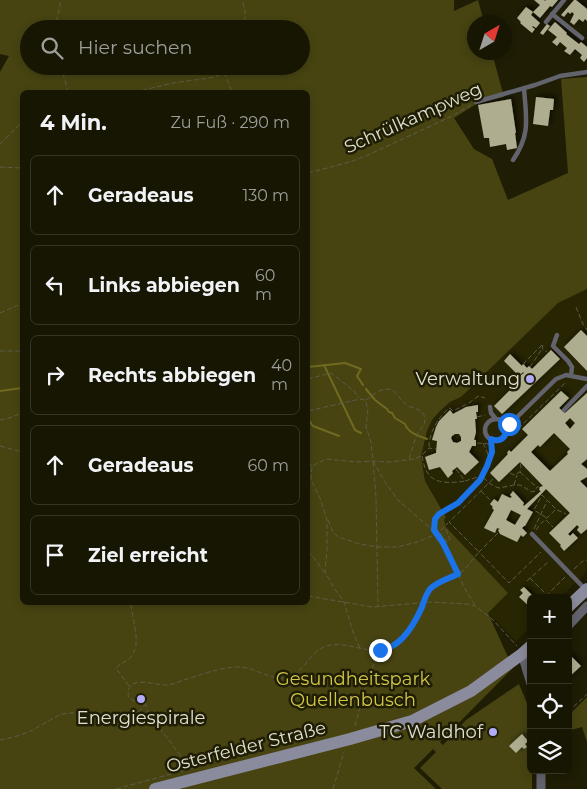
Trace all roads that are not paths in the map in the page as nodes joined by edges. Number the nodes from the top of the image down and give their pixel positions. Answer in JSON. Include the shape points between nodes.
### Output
{"nodes":[{"id":1,"x":564,"y":0,"type":"edge"},
{"id":2,"x":552,"y":14,"type":"junction"},
{"id":3,"x":546,"y":22,"type":"dead end"},
{"id":4,"x":582,"y":38,"type":"dead end"},
{"id":5,"x":587,"y":72,"type":"edge"},
{"id":6,"x":524,"y":88,"type":"junction"},
{"id":7,"x":476,"y":102,"type":"road end"},
{"id":8,"x":513,"y":160,"type":"dead end"},
{"id":9,"x":557,"y":335,"type":"dead end"},
{"id":10,"x":571,"y":375,"type":"junction"},
{"id":11,"x":587,"y":379,"type":"edge"},
{"id":12,"x":587,"y":386,"type":"edge"},
{"id":13,"x":490,"y":407,"type":"dead end"},
{"id":14,"x":564,"y":410,"type":"dead end"},
{"id":15,"x":496,"y":419,"type":"junction"},
{"id":16,"x":508,"y":424,"type":"junction"},
{"id":17,"x":532,"y":534,"type":"road end"},
{"id":18,"x":586,"y":589,"type":"edge"},
{"id":19,"x":572,"y":603,"type":"edge"},
{"id":20,"x":587,"y":606,"type":"edge"},
{"id":21,"x":572,"y":622,"type":"edge"},
{"id":22,"x":523,"y":649,"type":"edge"},
{"id":23,"x":527,"y":663,"type":"edge"},
{"id":24,"x":540,"y":774,"type":"edge"},
{"id":25,"x":154,"y":789,"type":"edge"},
{"id":26,"x":541,"y":789,"type":"edge"}],
"edges":[{"from":1,"to":2,"type":"lane"},
{"from":2,"to":3,"type":"lane"},
{"from":2,"to":4,"type":"lane"},
{"from":5,"to":6,"type":"lane","name":"Schrülkampweg","via":[[560,76]]},
{"from":6,"to":7,"type":"lane","name":"Schrülkampweg"},
{"from":6,"to":8,"type":"lane","via":[[527,127],[520,150]]},
{"from":9,"to":10,"type":"lane","via":[[553,346],[572,367]]},
{"from":10,"to":11,"type":"lane"},
{"from":10,"to":16,"type":"lane","via":[[556,379]]},
{"from":12,"to":14,"type":"lane"},
{"from":13,"to":15,"type":"lane"},
{"from":15,"to":16,"type":"lane"},
{"from":15,"to":16,"type":"lane","via":[[486,427],[491,442],[506,435]]},
{"from":17,"to":18,"type":"lane"},
{"from":18,"to":19,"type":"main road"},
{"from":20,"to":21,"type":"street"},
{"from":22,"to":23,"type":"street"},
{"from":22,"to":25,"type":"main road","name":"Osterfelder Straße","via":[[471,691],[412,721],[194,774]]},
{"from":24,"to":26,"type":"street"}]}
